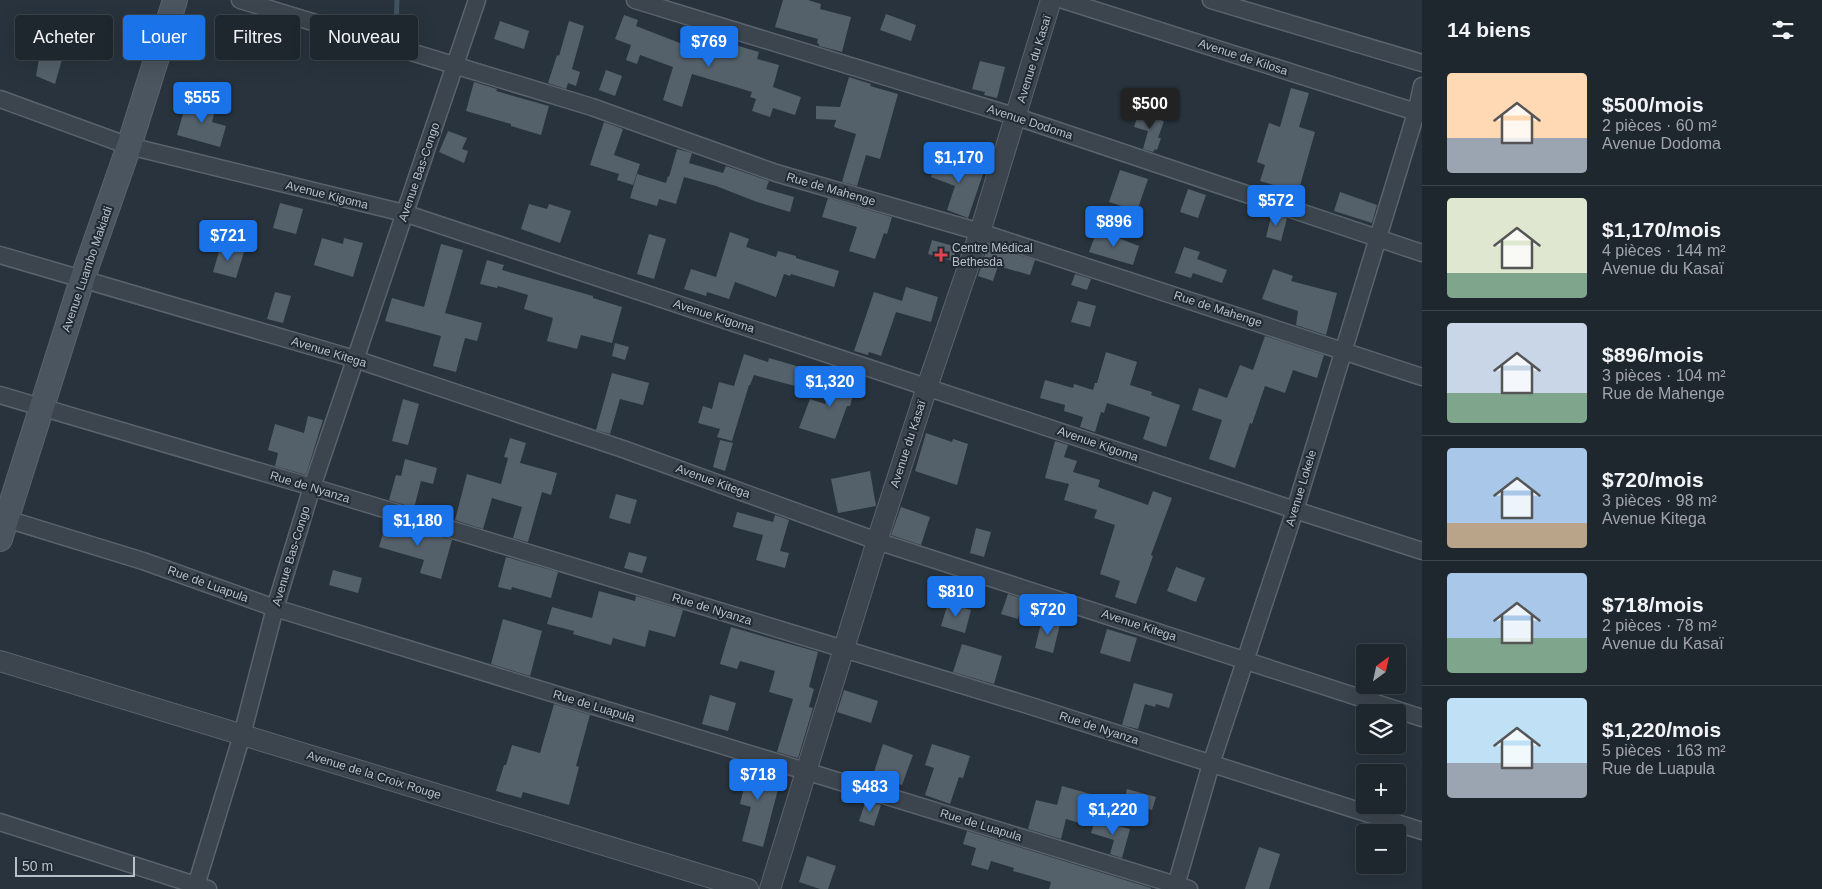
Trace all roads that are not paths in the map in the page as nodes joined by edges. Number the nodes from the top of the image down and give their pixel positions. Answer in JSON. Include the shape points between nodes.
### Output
{"nodes":[{"id":1,"x":175,"y":0,"type":"edge"},
{"id":2,"x":240,"y":0,"type":"edge"},
{"id":3,"x":478,"y":0,"type":"edge"},
{"id":4,"x":635,"y":0,"type":"edge"},
{"id":5,"x":1052,"y":0,"type":"edge"},
{"id":6,"x":1063,"y":0,"type":"edge"},
{"id":7,"x":1211,"y":0,"type":"edge"},
{"id":8,"x":1422,"y":63,"type":"edge"},
{"id":9,"x":455,"y":67,"type":"junction"},
{"id":10,"x":1422,"y":86,"type":"edge"},
{"id":11,"x":0,"y":99,"type":"edge"},
{"id":12,"x":1419,"y":114,"type":"edge"},
{"id":13,"x":1017,"y":117,"type":"junction"},
{"id":14,"x":129,"y":146,"type":"junction"},
{"id":15,"x":404,"y":213,"type":"junction"},
{"id":16,"x":980,"y":232,"type":"junction"},
{"id":17,"x":1378,"y":237,"type":"junction"},
{"id":18,"x":1422,"y":253,"type":"edge"},
{"id":19,"x":0,"y":255,"type":"edge"},
{"id":20,"x":82,"y":280,"type":"junction"},
{"id":21,"x":1343,"y":350,"type":"junction"},
{"id":22,"x":354,"y":359,"type":"junction"},
{"id":23,"x":1422,"y":377,"type":"edge"},
{"id":24,"x":927,"y":387,"type":"junction"},
{"id":25,"x":0,"y":395,"type":"edge"},
{"id":26,"x":42,"y":408,"type":"junction"},
{"id":27,"x":312,"y":487,"type":"junction"},
{"id":28,"x":1295,"y":510,"type":"junction"},
{"id":29,"x":2,"y":525,"type":"edge"},
{"id":30,"x":877,"y":541,"type":"junction"},
{"id":31,"x":1422,"y":551,"type":"edge"},
{"id":32,"x":276,"y":608,"type":"junction"},
{"id":33,"x":844,"y":650,"type":"junction"},
{"id":34,"x":1244,"y":659,"type":"junction"},
{"id":35,"x":0,"y":661,"type":"edge"},
{"id":36,"x":1422,"y":718,"type":"edge"},
{"id":37,"x":242,"y":735,"type":"junction"},
{"id":38,"x":1211,"y":764,"type":"junction"},
{"id":39,"x":806,"y":772,"type":"junction"},
{"id":40,"x":0,"y":822,"type":"edge"},
{"id":41,"x":1422,"y":831,"type":"edge"},
{"id":42,"x":200,"y":888,"type":"edge"},
{"id":43,"x":1180,"y":888,"type":"edge"},
{"id":44,"x":748,"y":889,"type":"edge"},
{"id":45,"x":770,"y":889,"type":"edge"}],
"edges":[{"from":1,"to":14,"type":"main road","name":"Avenue Luambo Makiadi"},
{"from":2,"to":9,"type":"street","name":"Rue de Mahenge"},
{"from":3,"to":9,"type":"street","name":"Avenue Bas-Congo"},
{"from":4,"to":13,"type":"street","name":"Avenue Dodoma"},
{"from":5,"to":13,"type":"street","name":"Avenue du Kasaï"},
{"from":6,"to":12,"type":"street","name":"Avenue de Kilosa"},
{"from":7,"to":8,"type":"street"},
{"from":9,"to":15,"type":"street","name":"Avenue Bas-Congo"},
{"from":9,"to":16,"type":"street","name":"Rue de Mahenge","via":[[592,108],[776,173]]},
{"from":10,"to":12,"type":"street","name":"Avenue Lokele"},
{"from":11,"to":14,"type":"street","name":"Avenue Kigoma"},
{"from":12,"to":17,"type":"street","name":"Avenue Lokele"},
{"from":13,"to":16,"type":"street","name":"Avenue du Kasaï"},
{"from":13,"to":17,"type":"street","name":"Avenue Dodoma"},
{"from":14,"to":15,"type":"street","name":"Avenue Kigoma"},
{"from":14,"to":20,"type":"main road","name":"Avenue Luambo Makiadi"},
{"from":15,"to":22,"type":"street","name":"Avenue Bas-Congo"},
{"from":15,"to":24,"type":"street","name":"Avenue Kigoma"},
{"from":16,"to":21,"type":"street","name":"Rue de Mahenge"},
{"from":16,"to":24,"type":"street","name":"Avenue du Kasaï"},
{"from":17,"to":18,"type":"street","name":"Avenue Dodoma"},
{"from":17,"to":21,"type":"street","name":"Avenue Lokele"},
{"from":19,"to":20,"type":"street","name":"Avenue Kitega"},
{"from":20,"to":22,"type":"street","name":"Avenue Kitega"},
{"from":20,"to":26,"type":"main road","name":"Avenue Luambo Makiadi"},
{"from":21,"to":23,"type":"street","name":"Rue de Mahenge"},
{"from":21,"to":28,"type":"street","name":"Avenue Lokele"},
{"from":22,"to":27,"type":"street","name":"Avenue Bas-Congo"},
{"from":22,"to":30,"type":"street","name":"Avenue Kitega","via":[[623,449]]},
{"from":24,"to":28,"type":"street","name":"Avenue Kigoma"},
{"from":24,"to":30,"type":"street","name":"Avenue du Kasaï"},
{"from":25,"to":26,"type":"street","name":"Rue de Nyanza"},
{"from":26,"to":27,"type":"street","name":"Rue de Nyanza"},
{"from":26,"to":29,"type":"main road","name":"Avenue Luambo Makiadi"},
{"from":27,"to":32,"type":"street","name":"Avenue Bas-Congo"},
{"from":27,"to":33,"type":"street","name":"Rue de Nyanza"},
{"from":28,"to":31,"type":"street","name":"Avenue Kigoma"},
{"from":28,"to":34,"type":"street","name":"Avenue Lokele"},
{"from":29,"to":32,"type":"street","name":"Rue de Luapula","via":[[143,561]]},
{"from":30,"to":33,"type":"street","name":"Avenue du Kasaï"},
{"from":30,"to":34,"type":"street","name":"Avenue Kitega"},
{"from":32,"to":37,"type":"street","name":"Avenue Bas-Congo"},
{"from":32,"to":39,"type":"street","name":"Rue de Luapula"},
{"from":33,"to":38,"type":"street","name":"Rue de Nyanza"},
{"from":33,"to":39,"type":"street","name":"Avenue du Kasaï"},
{"from":34,"to":36,"type":"street","name":"Avenue Kitega"},
{"from":34,"to":38,"type":"street","name":"Avenue Lokele"},
{"from":35,"to":37,"type":"street","name":"Avenue de la Croix Rouge"},
{"from":37,"to":42,"type":"street","name":"Avenue Bas-Congo"},
{"from":37,"to":44,"type":"street","name":"Avenue de la Croix Rouge"},
{"from":38,"to":41,"type":"street","name":"Rue de Nyanza"},
{"from":38,"to":43,"type":"street","name":"Avenue Lokele"},
{"from":39,"to":43,"type":"street","name":"Rue de Luapula"},
{"from":39,"to":45,"type":"street","name":"Avenue du Kasaï"},
{"from":40,"to":42,"type":"street"}]}
